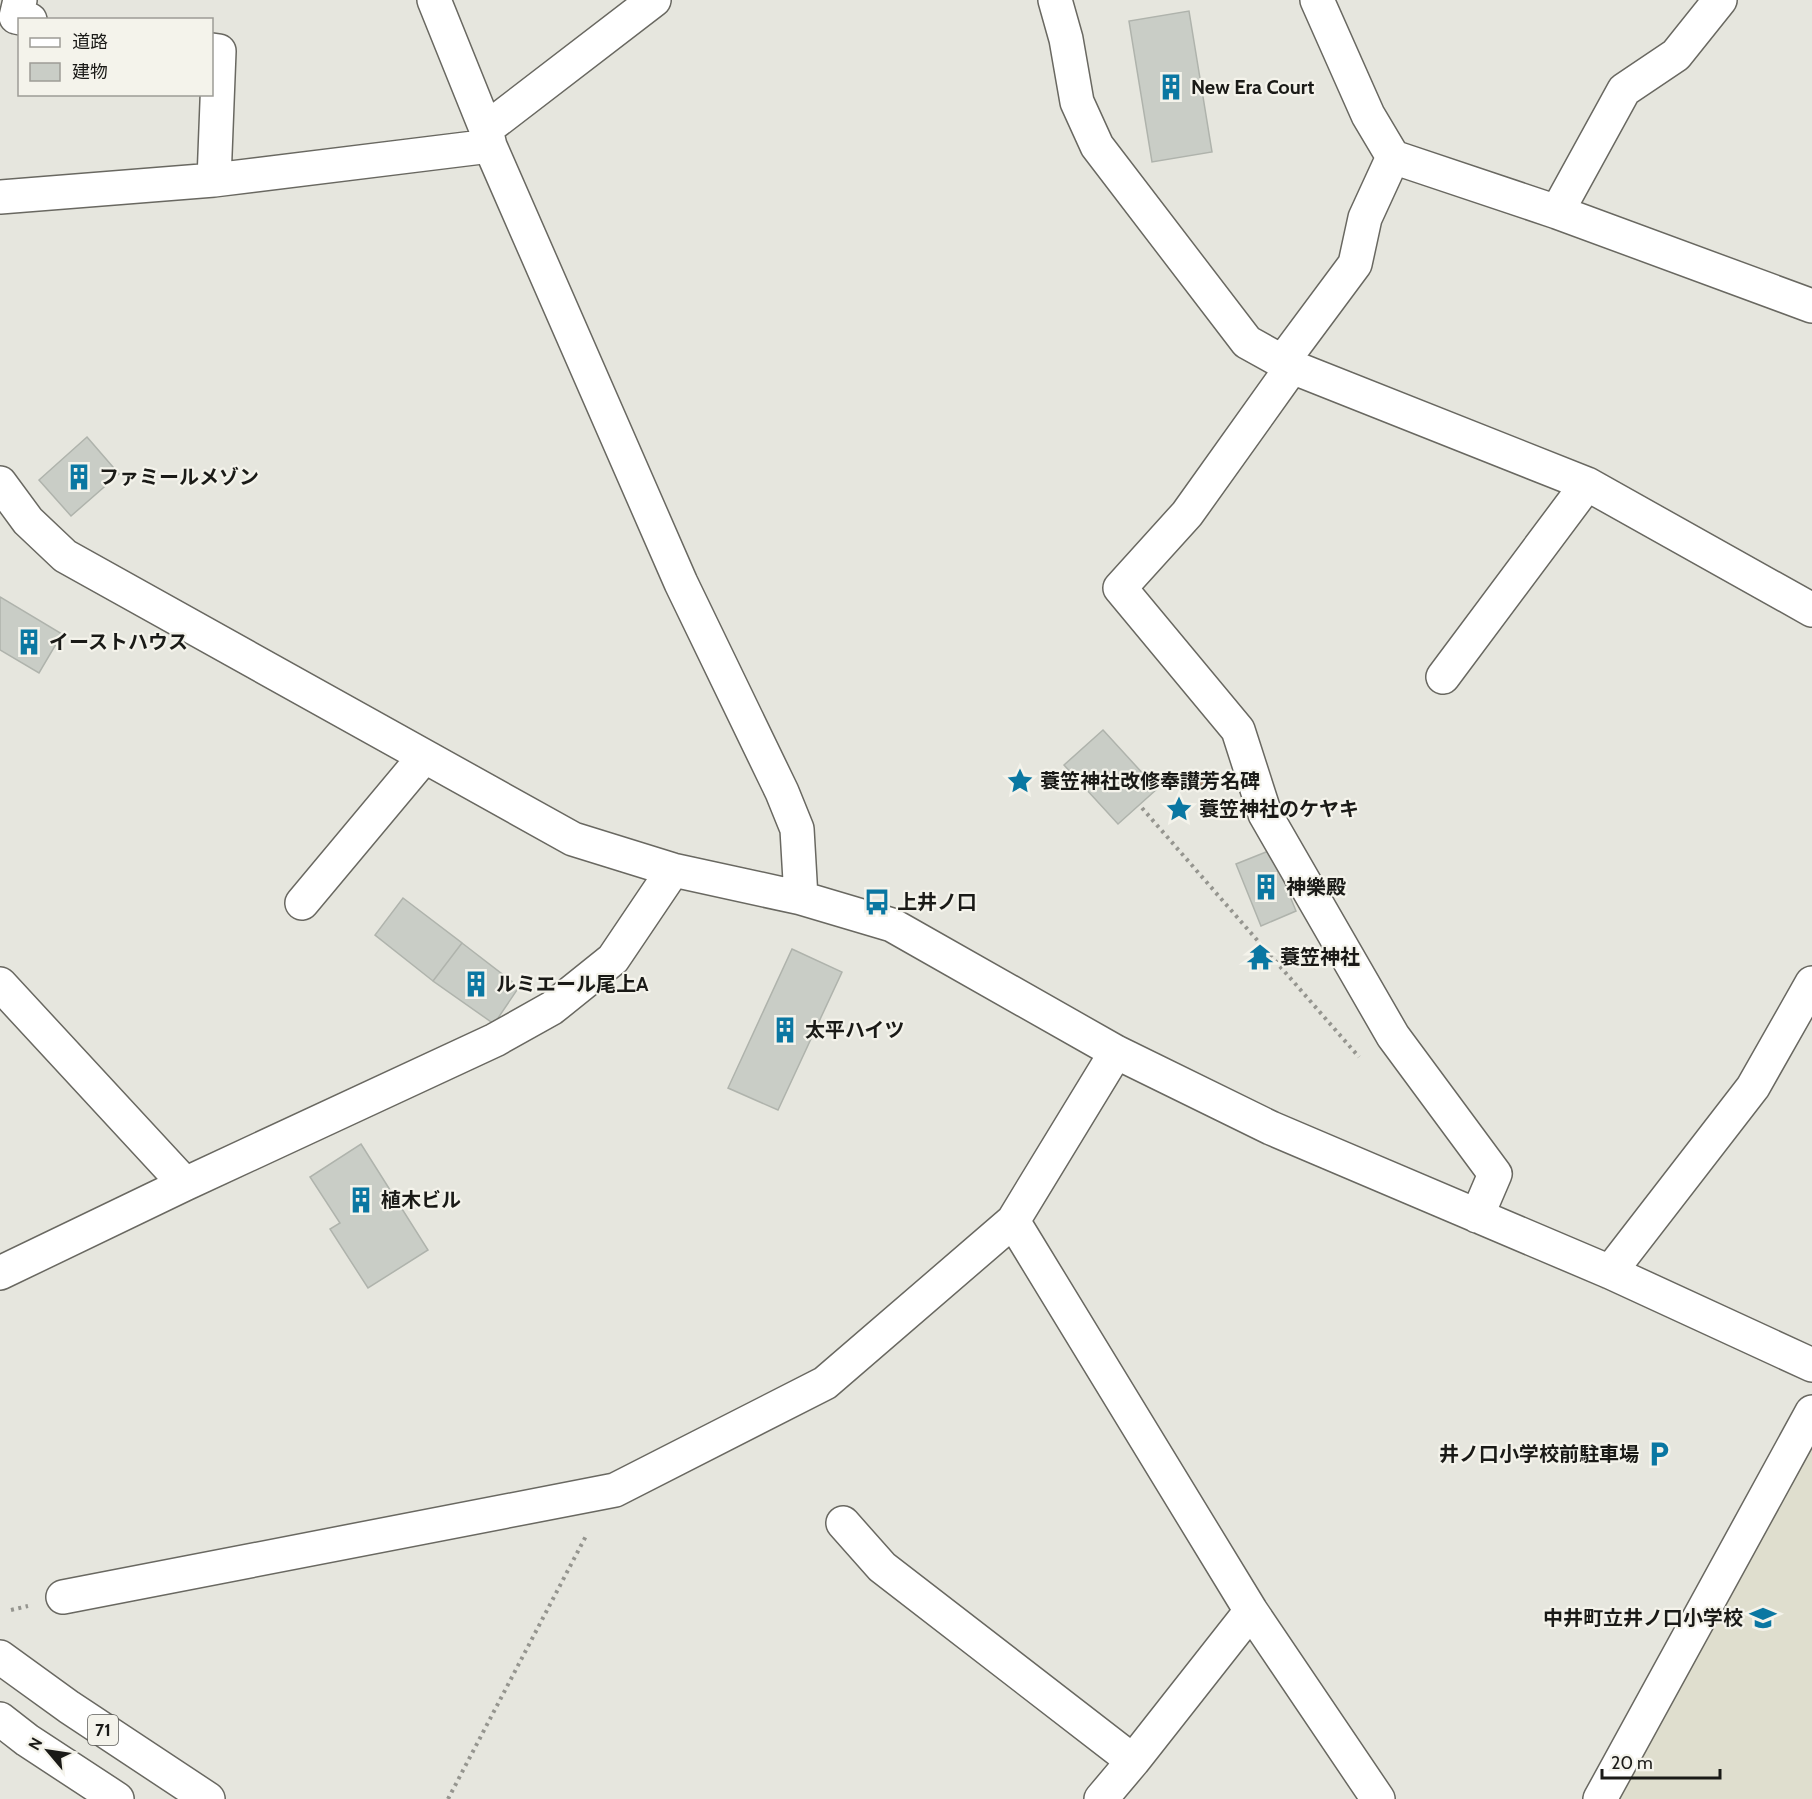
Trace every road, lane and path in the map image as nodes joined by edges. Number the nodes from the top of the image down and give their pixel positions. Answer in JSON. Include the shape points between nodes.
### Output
{"nodes":[{"id":1,"x":20,"y":0,"type":"edge"},
{"id":2,"x":434,"y":0,"type":"edge"},
{"id":3,"x":654,"y":0,"type":"edge"},
{"id":4,"x":1055,"y":0,"type":"edge"},
{"id":5,"x":1317,"y":0,"type":"edge"},
{"id":6,"x":1720,"y":0,"type":"edge"},
{"id":7,"x":21,"y":18,"type":"edge"},
{"id":8,"x":213,"y":50,"type":"edge"},
{"id":9,"x":488,"y":138,"type":"junction"},
{"id":10,"x":1393,"y":157,"type":"junction"},
{"id":11,"x":214,"y":180,"type":"junction"},
{"id":12,"x":0,"y":197,"type":"edge"},
{"id":13,"x":1557,"y":212,"type":"junction"},
{"id":14,"x":1812,"y":306,"type":"edge"},
{"id":15,"x":1287,"y":364,"type":"junction"},
{"id":16,"x":0,"y":483,"type":"edge"},
{"id":17,"x":1587,"y":484,"type":"junction"},
{"id":18,"x":0,"y":503,"type":"edge"},
{"id":19,"x":28,"y":521,"type":"junction"},
{"id":20,"x":1812,"y":610,"type":"edge"},
{"id":21,"x":1443,"y":677,"type":"dead end"},
{"id":22,"x":424,"y":757,"type":"junction"},
{"id":23,"x":1142,"y":808,"type":"dead end"},
{"id":24,"x":673,"y":870,"type":"junction"},
{"id":25,"x":801,"y":898,"type":"junction"},
{"id":26,"x":302,"y":903,"type":"dead end"},
{"id":27,"x":0,"y":984,"type":"edge"},
{"id":28,"x":1812,"y":984,"type":"edge"},
{"id":29,"x":1116,"y":1052,"type":"junction"},
{"id":30,"x":1365,"y":1063,"type":"dead end"},
{"id":31,"x":185,"y":1184,"type":"junction"},
{"id":32,"x":1477,"y":1216,"type":"junction"},
{"id":33,"x":1013,"y":1221,"type":"junction"},
{"id":34,"x":1611,"y":1272,"type":"junction"},
{"id":35,"x":0,"y":1273,"type":"edge"},
{"id":36,"x":1812,"y":1365,"type":"edge"},
{"id":37,"x":1812,"y":1412,"type":"edge"},
{"id":38,"x":843,"y":1523,"type":"dead end"},
{"id":39,"x":581,"y":1543,"type":"dead end"},
{"id":40,"x":63,"y":1597,"type":"dead end"},
{"id":41,"x":1251,"y":1611,"type":"junction"},
{"id":42,"x":0,"y":1658,"type":"edge"},
{"id":43,"x":0,"y":1719,"type":"edge"},
{"id":44,"x":1133,"y":1761,"type":"junction"},
{"id":45,"x":117,"y":1799,"type":"edge"},
{"id":46,"x":208,"y":1799,"type":"edge"},
{"id":47,"x":448,"y":1799,"type":"edge"},
{"id":48,"x":1101,"y":1799,"type":"edge"},
{"id":49,"x":1378,"y":1799,"type":"edge"},
{"id":50,"x":1600,"y":1799,"type":"edge"}],
"edges":[{"from":1,"to":7,"type":"street","via":[[16,17]]},
{"from":2,"to":9,"type":"street"},
{"from":3,"to":9,"type":"street"},
{"from":4,"to":15,"type":"street","via":[[1077,102],[1097,146],[1247,342]]},
{"from":5,"to":10,"type":"street","via":[[1368,115]]},
{"from":6,"to":13,"type":"street","via":[[1676,56],[1624,90]]},
{"from":8,"to":11,"type":"street","via":[[219,51]]},
{"from":9,"to":11,"type":"street"},
{"from":9,"to":25,"type":"street","via":[[681,583],[782,792],[797,829]]},
{"from":10,"to":13,"type":"street"},
{"from":10,"to":15,"type":"street","via":[[1365,218],[1355,264]]},
{"from":11,"to":12,"type":"street"},
{"from":13,"to":14,"type":"street"},
{"from":15,"to":17,"type":"street"},
{"from":15,"to":32,"type":"street","via":[[1187,514],[1120,588],[1238,730],[1265,814],[1392,1036],[1495,1174]]},
{"from":16,"to":19,"type":"street"},
{"from":17,"to":20,"type":"street"},
{"from":17,"to":21,"type":"street"},
{"from":18,"to":19,"type":"street"},
{"from":19,"to":22,"type":"street","via":[[65,556]]},
{"from":22,"to":24,"type":"street","via":[[573,839]]},
{"from":22,"to":26,"type":"street"},
{"from":23,"to":30,"type":"path"},
{"from":24,"to":25,"type":"street"},
{"from":24,"to":31,"type":"street","via":[[613,959],[552,1008],[495,1040]]},
{"from":25,"to":29,"type":"street","via":[[892,925]]},
{"from":27,"to":31,"type":"street"},
{"from":28,"to":34,"type":"street","via":[[1753,1087]]},
{"from":29,"to":32,"type":"street","via":[[1271,1128]]},
{"from":29,"to":33,"type":"street"},
{"from":31,"to":35,"type":"street"},
{"from":32,"to":34,"type":"street"},
{"from":33,"to":40,"type":"street","via":[[825,1383],[615,1490]]},
{"from":33,"to":41,"type":"street"},
{"from":34,"to":36,"type":"street"},
{"from":37,"to":50,"type":"street"},
{"from":38,"to":44,"type":"street","via":[[882,1567]]},
{"from":39,"to":47,"type":"path"},
{"from":41,"to":44,"type":"street"},
{"from":41,"to":49,"type":"street"},
{"from":42,"to":46,"type":"street","number":"71"},
{"from":43,"to":45,"type":"street","number":"71"},
{"from":44,"to":48,"type":"street"}]}
